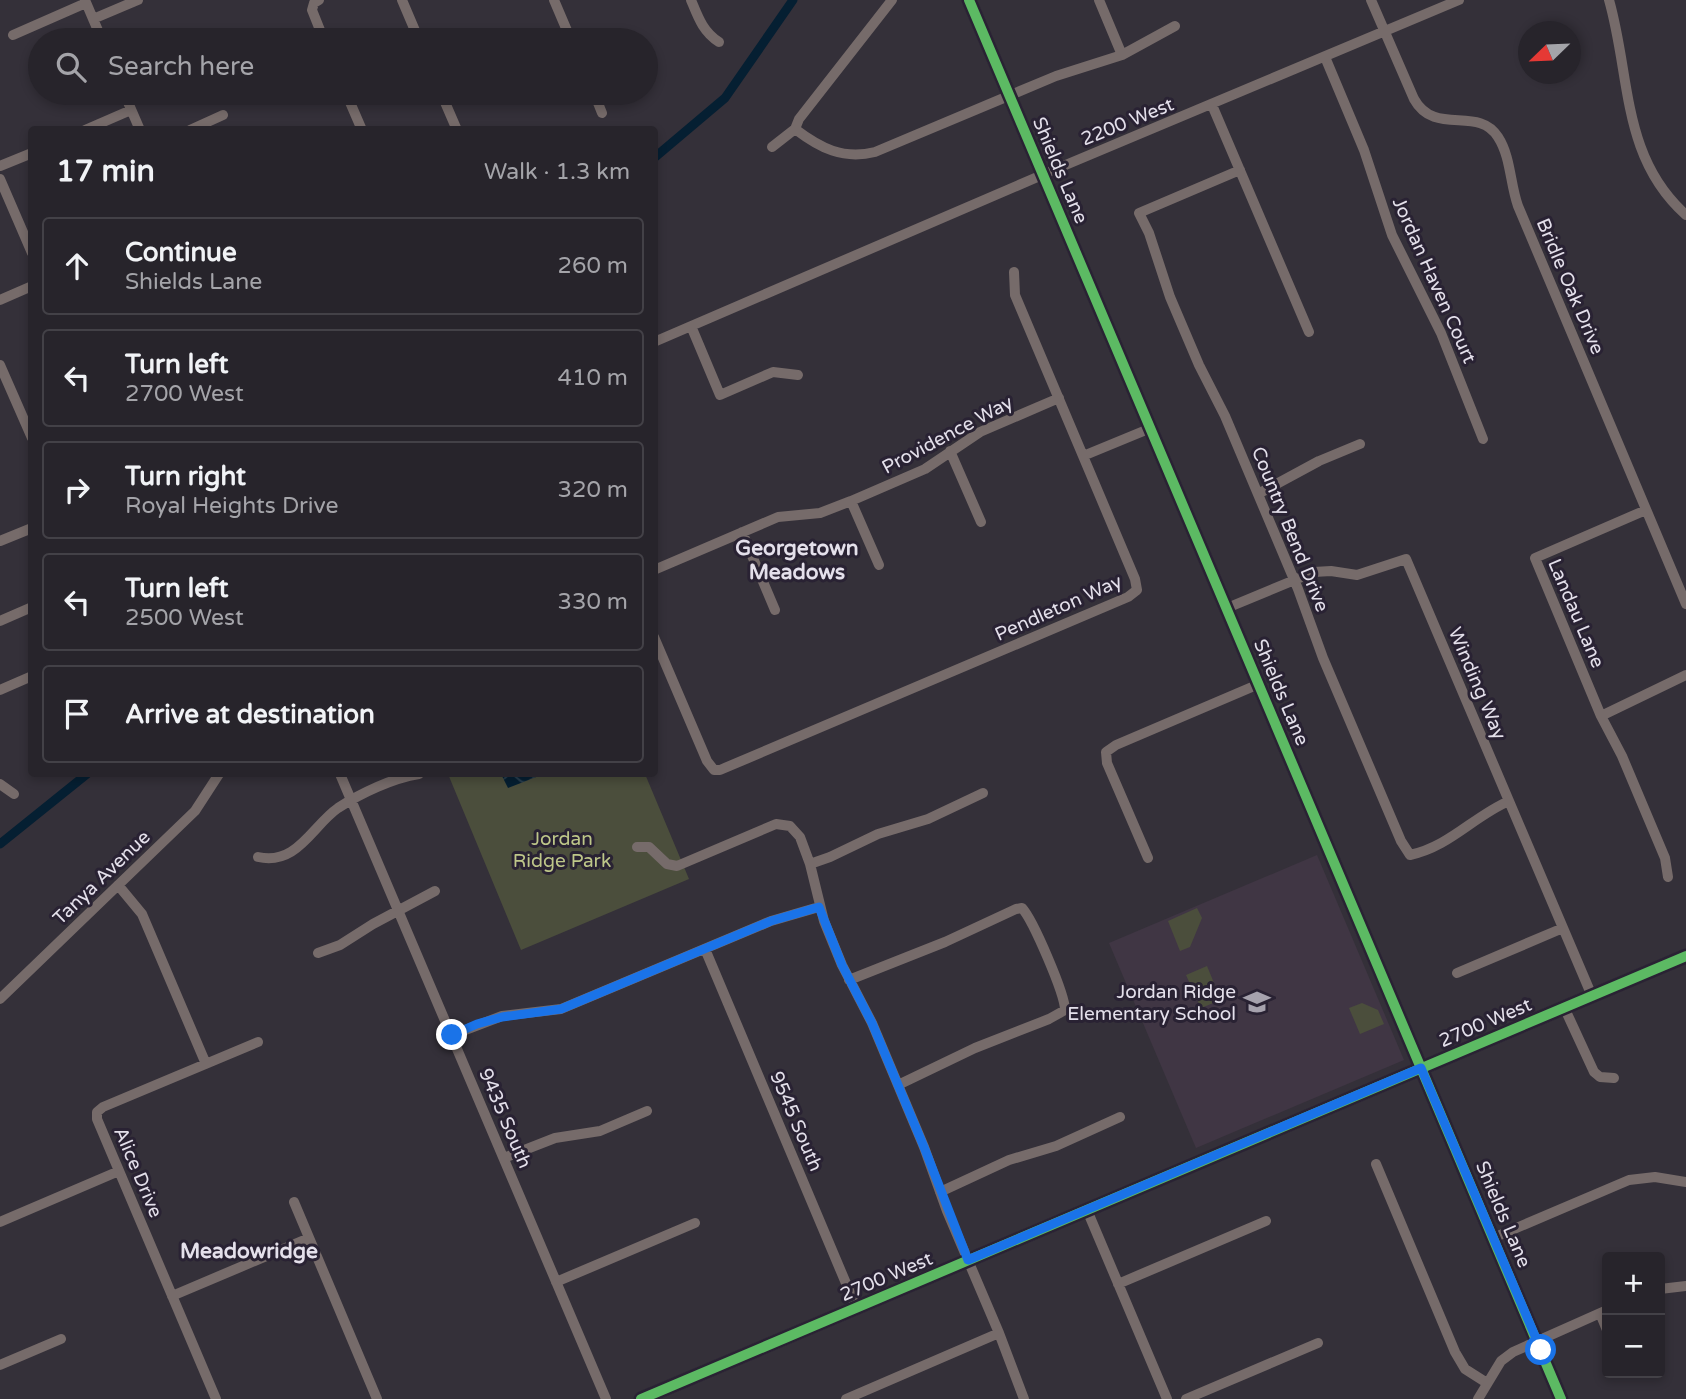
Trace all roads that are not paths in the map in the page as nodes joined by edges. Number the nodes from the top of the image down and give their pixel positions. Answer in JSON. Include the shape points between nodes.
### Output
{"nodes":[{"id":1,"x":138,"y":0,"type":"edge"},
{"id":2,"x":318,"y":0,"type":"edge"},
{"id":3,"x":402,"y":0,"type":"edge"},
{"id":4,"x":554,"y":0,"type":"edge"},
{"id":5,"x":691,"y":0,"type":"edge"},
{"id":6,"x":892,"y":0,"type":"edge"},
{"id":7,"x":969,"y":0,"type":"edge"},
{"id":8,"x":1099,"y":0,"type":"edge"},
{"id":9,"x":1371,"y":0,"type":"edge"},
{"id":10,"x":1459,"y":0,"type":"edge"},
{"id":11,"x":1609,"y":0,"type":"edge"},
{"id":12,"x":85,"y":2,"type":"edge"},
{"id":13,"x":93,"y":19,"type":"junction"},
{"id":14,"x":1175,"y":26,"type":"dead end"},
{"id":15,"x":28,"y":28,"type":"edge"},
{"id":16,"x":28,"y":28,"type":"edge"},
{"id":17,"x":97,"y":28,"type":"edge"},
{"id":18,"x":318,"y":28,"type":"edge"},
{"id":19,"x":414,"y":28,"type":"edge"},
{"id":20,"x":566,"y":28,"type":"edge"},
{"id":21,"x":1385,"y":30,"type":"junction"},
{"id":22,"x":13,"y":35,"type":"dead end"},
{"id":23,"x":719,"y":42,"type":"dead end"},
{"id":24,"x":1122,"y":55,"type":"junction"},
{"id":25,"x":1325,"y":57,"type":"junction"},
{"id":26,"x":1010,"y":96,"type":"junction"},
{"id":27,"x":129,"y":105,"type":"edge"},
{"id":28,"x":351,"y":105,"type":"edge"},
{"id":29,"x":447,"y":105,"type":"edge"},
{"id":30,"x":599,"y":105,"type":"edge"},
{"id":31,"x":1212,"y":105,"type":"junction"},
{"id":32,"x":131,"y":110,"type":"junction"},
{"id":33,"x":602,"y":113,"type":"dead end"},
{"id":34,"x":223,"y":115,"type":"dead end"},
{"id":35,"x":94,"y":126,"type":"edge"},
{"id":36,"x":138,"y":126,"type":"edge"},
{"id":37,"x":199,"y":126,"type":"edge"},
{"id":38,"x":360,"y":126,"type":"edge"},
{"id":39,"x":455,"y":126,"type":"edge"},
{"id":40,"x":794,"y":129,"type":"junction"},
{"id":41,"x":772,"y":147,"type":"dead end"},
{"id":42,"x":28,"y":155,"type":"edge"},
{"id":43,"x":0,"y":166,"type":"edge"},
{"id":44,"x":1240,"y":170,"type":"junction"},
{"id":45,"x":1044,"y":175,"type":"junction"},
{"id":46,"x":0,"y":178,"type":"edge"},
{"id":47,"x":1686,"y":215,"type":"edge"},
{"id":48,"x":28,"y":244,"type":"edge"},
{"id":49,"x":1014,"y":272,"type":"dead end"},
{"id":50,"x":28,"y":288,"type":"edge"},
{"id":51,"x":0,"y":300,"type":"edge"},
{"id":52,"x":691,"y":326,"type":"junction"},
{"id":53,"x":1309,"y":332,"type":"dead end"},
{"id":54,"x":658,"y":340,"type":"edge"},
{"id":55,"x":0,"y":365,"type":"edge"},
{"id":56,"x":798,"y":375,"type":"dead end"},
{"id":57,"x":1059,"y":397,"type":"junction"},
{"id":58,"x":1151,"y":428,"type":"junction"},
{"id":59,"x":28,"y":429,"type":"edge"},
{"id":60,"x":1483,"y":439,"type":"dead end"},
{"id":61,"x":1360,"y":443,"type":"dead end"},
{"id":62,"x":950,"y":451,"type":"junction"},
{"id":63,"x":1083,"y":456,"type":"junction"},
{"id":64,"x":1258,"y":494,"type":"junction"},
{"id":65,"x":851,"y":501,"type":"junction"},
{"id":66,"x":1646,"y":510,"type":"junction"},
{"id":67,"x":981,"y":522,"type":"dead end"},
{"id":68,"x":28,"y":530,"type":"edge"},
{"id":69,"x":742,"y":532,"type":"junction"},
{"id":70,"x":0,"y":541,"type":"edge"},
{"id":71,"x":879,"y":565,"type":"dead end"},
{"id":72,"x":658,"y":568,"type":"edge"},
{"id":73,"x":1294,"y":580,"type":"junction"},
{"id":74,"x":1686,"y":604,"type":"edge"},
{"id":75,"x":28,"y":608,"type":"edge"},
{"id":76,"x":1227,"y":608,"type":"junction"},
{"id":77,"x":775,"y":610,"type":"dead end"},
{"id":78,"x":1,"y":618,"type":"edge"},
{"id":79,"x":658,"y":646,"type":"edge"},
{"id":80,"x":1686,"y":675,"type":"edge"},
{"id":81,"x":28,"y":678,"type":"edge"},
{"id":82,"x":1259,"y":684,"type":"junction"},
{"id":83,"x":0,"y":690,"type":"edge"},
{"id":84,"x":1601,"y":716,"type":"junction"},
{"id":85,"x":217,"y":777,"type":"edge"},
{"id":86,"x":341,"y":777,"type":"edge"},
{"id":87,"x":406,"y":777,"type":"edge"},
{"id":88,"x":0,"y":784,"type":"edge"},
{"id":89,"x":983,"y":793,"type":"dead end"},
{"id":90,"x":13,"y":794,"type":"dead end"},
{"id":91,"x":351,"y":800,"type":"junction"},
{"id":92,"x":1509,"y":801,"type":"junction"},
{"id":93,"x":637,"y":847,"type":"dead end"},
{"id":94,"x":258,"y":857,"type":"dead end"},
{"id":95,"x":1148,"y":858,"type":"dead end"},
{"id":96,"x":810,"y":864,"type":"junction"},
{"id":97,"x":1668,"y":877,"type":"dead end"},
{"id":98,"x":118,"y":885,"type":"junction"},
{"id":99,"x":435,"y":891,"type":"dead end"},
{"id":100,"x":819,"y":907,"type":"junction"},
{"id":101,"x":398,"y":911,"type":"junction"},
{"id":102,"x":1563,"y":928,"type":"junction"},
{"id":103,"x":705,"y":949,"type":"junction"},
{"id":104,"x":318,"y":953,"type":"dead end"},
{"id":105,"x":1686,"y":956,"type":"edge"},
{"id":106,"x":1457,"y":973,"type":"dead end"},
{"id":107,"x":849,"y":980,"type":"junction"},
{"id":108,"x":1592,"y":996,"type":"junction"},
{"id":109,"x":0,"y":999,"type":"edge"},
{"id":110,"x":1564,"y":1007,"type":"junction"},
{"id":111,"x":452,"y":1035,"type":"junction"},
{"id":112,"x":258,"y":1042,"type":"dead end"},
{"id":113,"x":206,"y":1064,"type":"junction"},
{"id":114,"x":1421,"y":1068,"type":"junction"},
{"id":115,"x":1614,"y":1078,"type":"dead end"},
{"id":116,"x":898,"y":1085,"type":"junction"},
{"id":117,"x":647,"y":1111,"type":"dead end"},
{"id":118,"x":1120,"y":1117,"type":"dead end"},
{"id":119,"x":504,"y":1158,"type":"junction"},
{"id":120,"x":1376,"y":1164,"type":"dead end"},
{"id":121,"x":119,"y":1171,"type":"junction"},
{"id":122,"x":1686,"y":1182,"type":"edge"},
{"id":123,"x":940,"y":1192,"type":"junction"},
{"id":124,"x":294,"y":1202,"type":"dead end"},
{"id":125,"x":1087,"y":1210,"type":"junction"},
{"id":126,"x":1266,"y":1221,"type":"dead end"},
{"id":127,"x":0,"y":1222,"type":"edge"},
{"id":128,"x":695,"y":1223,"type":"dead end"},
{"id":129,"x":309,"y":1238,"type":"junction"},
{"id":130,"x":1493,"y":1238,"type":"junction"},
{"id":131,"x":968,"y":1260,"type":"junction"},
{"id":132,"x":556,"y":1282,"type":"junction"},
{"id":133,"x":1118,"y":1284,"type":"junction"},
{"id":134,"x":1686,"y":1286,"type":"edge"},
{"id":135,"x":1665,"y":1288,"type":"edge"},
{"id":136,"x":172,"y":1296,"type":"junction"},
{"id":137,"x":856,"y":1307,"type":"junction"},
{"id":138,"x":1602,"y":1313,"type":"edge"},
{"id":139,"x":999,"y":1333,"type":"junction"},
{"id":140,"x":61,"y":1339,"type":"dead end"},
{"id":141,"x":1536,"y":1340,"type":"junction"},
{"id":142,"x":1318,"y":1343,"type":"dead end"},
{"id":143,"x":0,"y":1365,"type":"edge"},
{"id":144,"x":1487,"y":1384,"type":"junction"},
{"id":145,"x":216,"y":1399,"type":"edge"},
{"id":146,"x":377,"y":1399,"type":"edge"},
{"id":147,"x":606,"y":1399,"type":"edge"},
{"id":148,"x":641,"y":1399,"type":"edge"},
{"id":149,"x":846,"y":1399,"type":"edge"},
{"id":150,"x":1024,"y":1399,"type":"edge"},
{"id":151,"x":1167,"y":1399,"type":"edge"},
{"id":152,"x":1186,"y":1399,"type":"edge"},
{"id":153,"x":1478,"y":1399,"type":"edge"},
{"id":154,"x":1561,"y":1399,"type":"edge"}],
"edges":[{"from":1,"to":13,"type":"street"},
{"from":2,"to":18,"type":"street","via":[[312,14]]},
{"from":3,"to":19,"type":"street"},
{"from":4,"to":20,"type":"street"},
{"from":5,"to":23,"type":"street","via":[[702,27]]},
{"from":6,"to":40,"type":"street"},
{"from":7,"to":26,"type":"main road","name":"Shields Lane"},
{"from":8,"to":24,"type":"street"},
{"from":9,"to":21,"type":"street"},
{"from":10,"to":21,"type":"street","name":"2200 West"},
{"from":11,"to":47,"type":"street","via":[[1637,142],[1654,178]]},
{"from":12,"to":13,"type":"street"},
{"from":12,"to":16,"type":"street"},
{"from":13,"to":17,"type":"street"},
{"from":14,"to":24,"type":"street"},
{"from":15,"to":22,"type":"street"},
{"from":21,"to":25,"type":"street","name":"2200 West"},
{"from":21,"to":66,"type":"street","name":"Bridle Oak Drive","via":[[1424,113],[1477,122],[1498,137],[1518,206]]},
{"from":24,"to":26,"type":"street"},
{"from":25,"to":31,"type":"street","name":"2200 West"},
{"from":25,"to":60,"type":"street","name":"Jordan Haven Court","via":[[1364,150],[1392,235],[1441,333]]},
{"from":26,"to":40,"type":"street","via":[[867,154],[832,152]]},
{"from":26,"to":45,"type":"main road","name":"Shields Lane"},
{"from":27,"to":32,"type":"street"},
{"from":28,"to":38,"type":"street"},
{"from":29,"to":39,"type":"street"},
{"from":30,"to":33,"type":"street"},
{"from":31,"to":44,"type":"street"},
{"from":31,"to":45,"type":"street","name":"2200 West"},
{"from":32,"to":35,"type":"street"},
{"from":32,"to":36,"type":"street"},
{"from":34,"to":37,"type":"street"},
{"from":40,"to":41,"type":"street"},
{"from":42,"to":43,"type":"street"},
{"from":44,"to":53,"type":"street"},
{"from":44,"to":64,"type":"street","name":"Country Bend Drive","via":[[1139,213],[1175,309]]},
{"from":45,"to":52,"type":"street","name":"2200 West"},
{"from":45,"to":58,"type":"main road","name":"Shields Lane"},
{"from":46,"to":48,"type":"street"},
{"from":49,"to":57,"type":"street","name":"Pendleton Way","via":[[1015,295]]},
{"from":50,"to":51,"type":"street"},
{"from":52,"to":54,"type":"street","name":"2200 West"},
{"from":52,"to":56,"type":"street","via":[[720,395],[773,372]]},
{"from":55,"to":59,"type":"street"},
{"from":57,"to":62,"type":"street","name":"Providence Way","via":[[980,432]]},
{"from":57,"to":63,"type":"street","name":"Pendleton Way"},
{"from":58,"to":63,"type":"street"},
{"from":58,"to":76,"type":"main road","name":"Shields Lane"},
{"from":61,"to":64,"type":"street"},
{"from":62,"to":65,"type":"street","name":"Providence Way","via":[[925,469]]},
{"from":62,"to":67,"type":"street"},
{"from":63,"to":79,"type":"street","name":"Pendleton Way","via":[[1135,579],[1133,594],[714,770]]},
{"from":64,"to":73,"type":"street","name":"Country Bend Drive"},
{"from":65,"to":69,"type":"street","name":"Providence Way","via":[[821,513],[778,517]]},
{"from":65,"to":71,"type":"street"},
{"from":66,"to":74,"type":"street","name":"Bridle Oak Drive"},
{"from":66,"to":84,"type":"street","name":"Landau Lane","via":[[1535,558]]},
{"from":68,"to":70,"type":"street"},
{"from":69,"to":72,"type":"street","name":"Providence Way"},
{"from":69,"to":77,"type":"street"},
{"from":73,"to":76,"type":"street","name":"Winding Way"},
{"from":73,"to":92,"type":"street","name":"Winding Way","via":[[1322,571],[1357,575],[1406,559]]},
{"from":73,"to":92,"type":"street","name":"Country Bend Drive","via":[[1323,658],[1410,855],[1445,842]]},
{"from":75,"to":78,"type":"street"},
{"from":76,"to":82,"type":"main road","name":"Shields Lane"},
{"from":80,"to":84,"type":"street"},
{"from":81,"to":83,"type":"street"},
{"from":82,"to":95,"type":"street","via":[[1105,752]]},
{"from":82,"to":114,"type":"main road","name":"Shields Lane"},
{"from":84,"to":97,"type":"street","via":[[1665,858]]},
{"from":85,"to":98,"type":"street","name":"Tanya Avenue","via":[[195,811]]},
{"from":86,"to":91,"type":"street","name":"9435 South"},
{"from":87,"to":91,"type":"street"},
{"from":88,"to":90,"type":"street"},
{"from":89,"to":96,"type":"street"},
{"from":91,"to":94,"type":"street","via":[[296,849],[275,858]]},
{"from":91,"to":101,"type":"street","name":"9435 South"},
{"from":92,"to":102,"type":"street","name":"Winding Way"},
{"from":93,"to":96,"type":"street","via":[[649,848],[667,864],[677,866],[781,823],[796,830]]},
{"from":96,"to":100,"type":"street"},
{"from":98,"to":109,"type":"street","name":"Tanya Avenue"},
{"from":98,"to":113,"type":"street","via":[[142,914]]},
{"from":99,"to":101,"type":"street"},
{"from":100,"to":103,"type":"street"},
{"from":100,"to":107,"type":"street"},
{"from":101,"to":104,"type":"street","via":[[340,946]]},
{"from":101,"to":111,"type":"street","name":"9435 South"},
{"from":102,"to":106,"type":"street"},
{"from":102,"to":108,"type":"street","name":"Winding Way"},
{"from":103,"to":111,"type":"street","via":[[561,1009],[502,1017]]},
{"from":103,"to":137,"type":"street","name":"9545 South"},
{"from":105,"to":108,"type":"main road","name":"2700 West"},
{"from":107,"to":116,"type":"street"},
{"from":107,"to":116,"type":"street","via":[[1010,911],[1022,908],[1031,921],[1065,1010]]},
{"from":108,"to":110,"type":"main road","name":"2700 West"},
{"from":110,"to":114,"type":"main road","name":"2700 West"},
{"from":110,"to":115,"type":"street","via":[[1594,1072]]},
{"from":111,"to":119,"type":"street","name":"9435 South"},
{"from":112,"to":113,"type":"street"},
{"from":113,"to":121,"type":"street","name":"Alice Drive","via":[[97,1112]]},
{"from":114,"to":125,"type":"main road","name":"2700 West"},
{"from":114,"to":130,"type":"main road","name":"Shields Lane"},
{"from":116,"to":123,"type":"street"},
{"from":117,"to":119,"type":"street","via":[[600,1131],[555,1138]]},
{"from":118,"to":123,"type":"street"},
{"from":119,"to":132,"type":"street","name":"9435 South"},
{"from":120,"to":144,"type":"street","via":[[1460,1361]]},
{"from":121,"to":127,"type":"street"},
{"from":121,"to":136,"type":"street","name":"Alice Drive"},
{"from":122,"to":130,"type":"street","via":[[1655,1177],[1629,1180]]},
{"from":123,"to":131,"type":"street"},
{"from":124,"to":129,"type":"street"},
{"from":125,"to":131,"type":"main road","name":"2700 West"},
{"from":125,"to":133,"type":"street"},
{"from":126,"to":133,"type":"street"},
{"from":128,"to":132,"type":"street"},
{"from":129,"to":136,"type":"street"},
{"from":129,"to":146,"type":"street"},
{"from":130,"to":141,"type":"main road","name":"Shields Lane"},
{"from":131,"to":137,"type":"main road","name":"2700 West"},
{"from":131,"to":139,"type":"street"},
{"from":132,"to":147,"type":"street","name":"9435 South"},
{"from":133,"to":151,"type":"street"},
{"from":134,"to":135,"type":"street"},
{"from":136,"to":145,"type":"street","name":"Alice Drive"},
{"from":137,"to":148,"type":"main road","name":"2700 West"},
{"from":138,"to":141,"type":"street"},
{"from":139,"to":149,"type":"street"},
{"from":139,"to":150,"type":"street"},
{"from":140,"to":143,"type":"street"},
{"from":141,"to":144,"type":"street","via":[[1502,1360]]},
{"from":141,"to":154,"type":"main road","name":"Shields Lane"},
{"from":142,"to":152,"type":"street"},
{"from":144,"to":153,"type":"street"}]}
